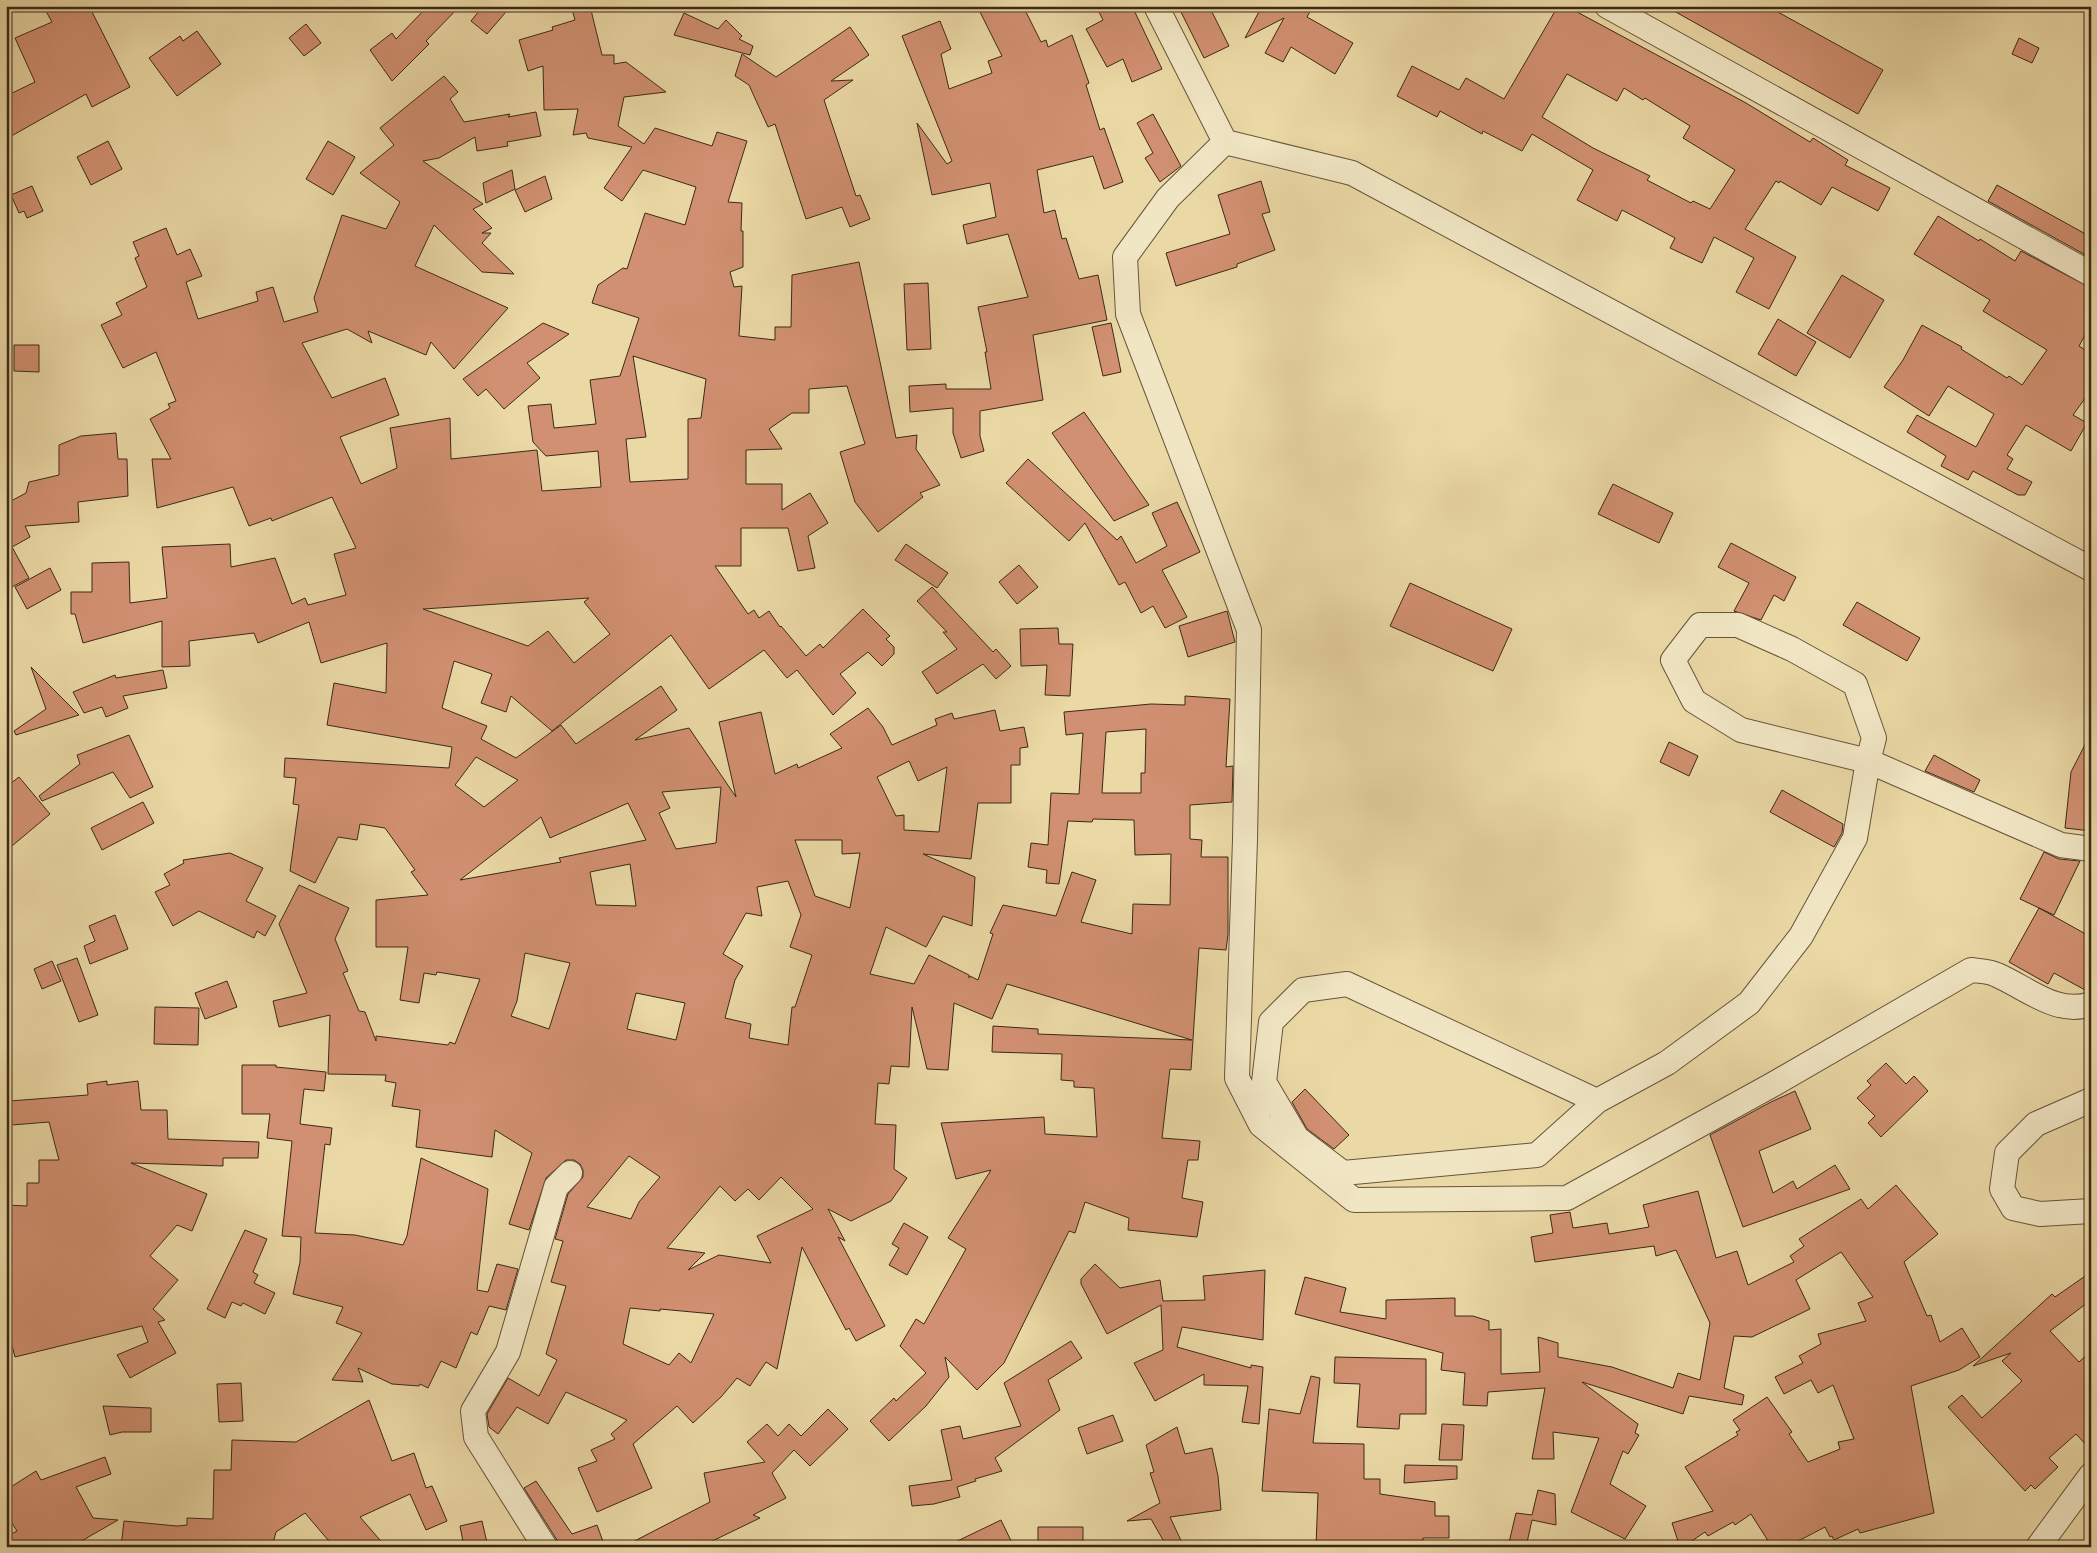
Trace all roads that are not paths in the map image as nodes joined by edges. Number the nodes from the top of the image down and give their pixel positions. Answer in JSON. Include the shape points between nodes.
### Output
{"nodes":[{"id":1,"x":1156,"y":6,"type":"edge"},
{"id":2,"x":1607,"y":6,"type":"edge"},
{"id":3,"x":1225,"y":142,"type":"junction"},
{"id":4,"x":2091,"y":274,"type":"edge"},
{"id":5,"x":2091,"y":569,"type":"edge"},
{"id":6,"x":1868,"y":761,"type":"junction"},
{"id":7,"x":2091,"y":849,"type":"edge"},
{"id":8,"x":2091,"y":1004,"type":"edge"},
{"id":9,"x":1597,"y":1100,"type":"junction"},
{"id":10,"x":2091,"y":1100,"type":"edge"},
{"id":11,"x":570,"y":1173,"type":"dead end"},
{"id":12,"x":2091,"y":1211,"type":"edge"},
{"id":13,"x":2091,"y":1475,"type":"edge"},
{"id":14,"x":544,"y":1547,"type":"edge"},
{"id":15,"x":2038,"y":1547,"type":"edge"}],
"edges":[{"from":1,"to":3,"type":"street"},
{"from":2,"to":4,"type":"street"},
{"from":3,"to":5,"type":"street","via":[[1352,173]]},
{"from":3,"to":8,"type":"street","via":[[1168,198],[1125,256],[1128,314],[1249,630],[1237,1078],[1261,1125],[1354,1200],[1567,1198],[1971,970],[1996,974],[2044,1000],[2078,1008]]},
{"from":6,"to":6,"type":"street","via":[[1874,738],[1855,684],[1792,649],[1738,625],[1700,625],[1672,660],[1694,700],[1741,730]]},
{"from":6,"to":7,"type":"street","via":[[2061,845]]},
{"from":6,"to":9,"type":"street","via":[[1855,838],[1801,936],[1749,1003],[1668,1063]]},
{"from":9,"to":9,"type":"street","via":[[1346,984],[1303,990],[1270,1022],[1264,1082],[1298,1138],[1343,1173],[1537,1155]]},
{"from":10,"to":12,"type":"street","via":[[2036,1124],[2007,1153],[2002,1189],[2013,1208],[2040,1214]]},
{"from":11,"to":14,"type":"street","via":[[556,1187],[508,1352],[473,1411],[476,1437]]},
{"from":13,"to":15,"type":"street"}]}
